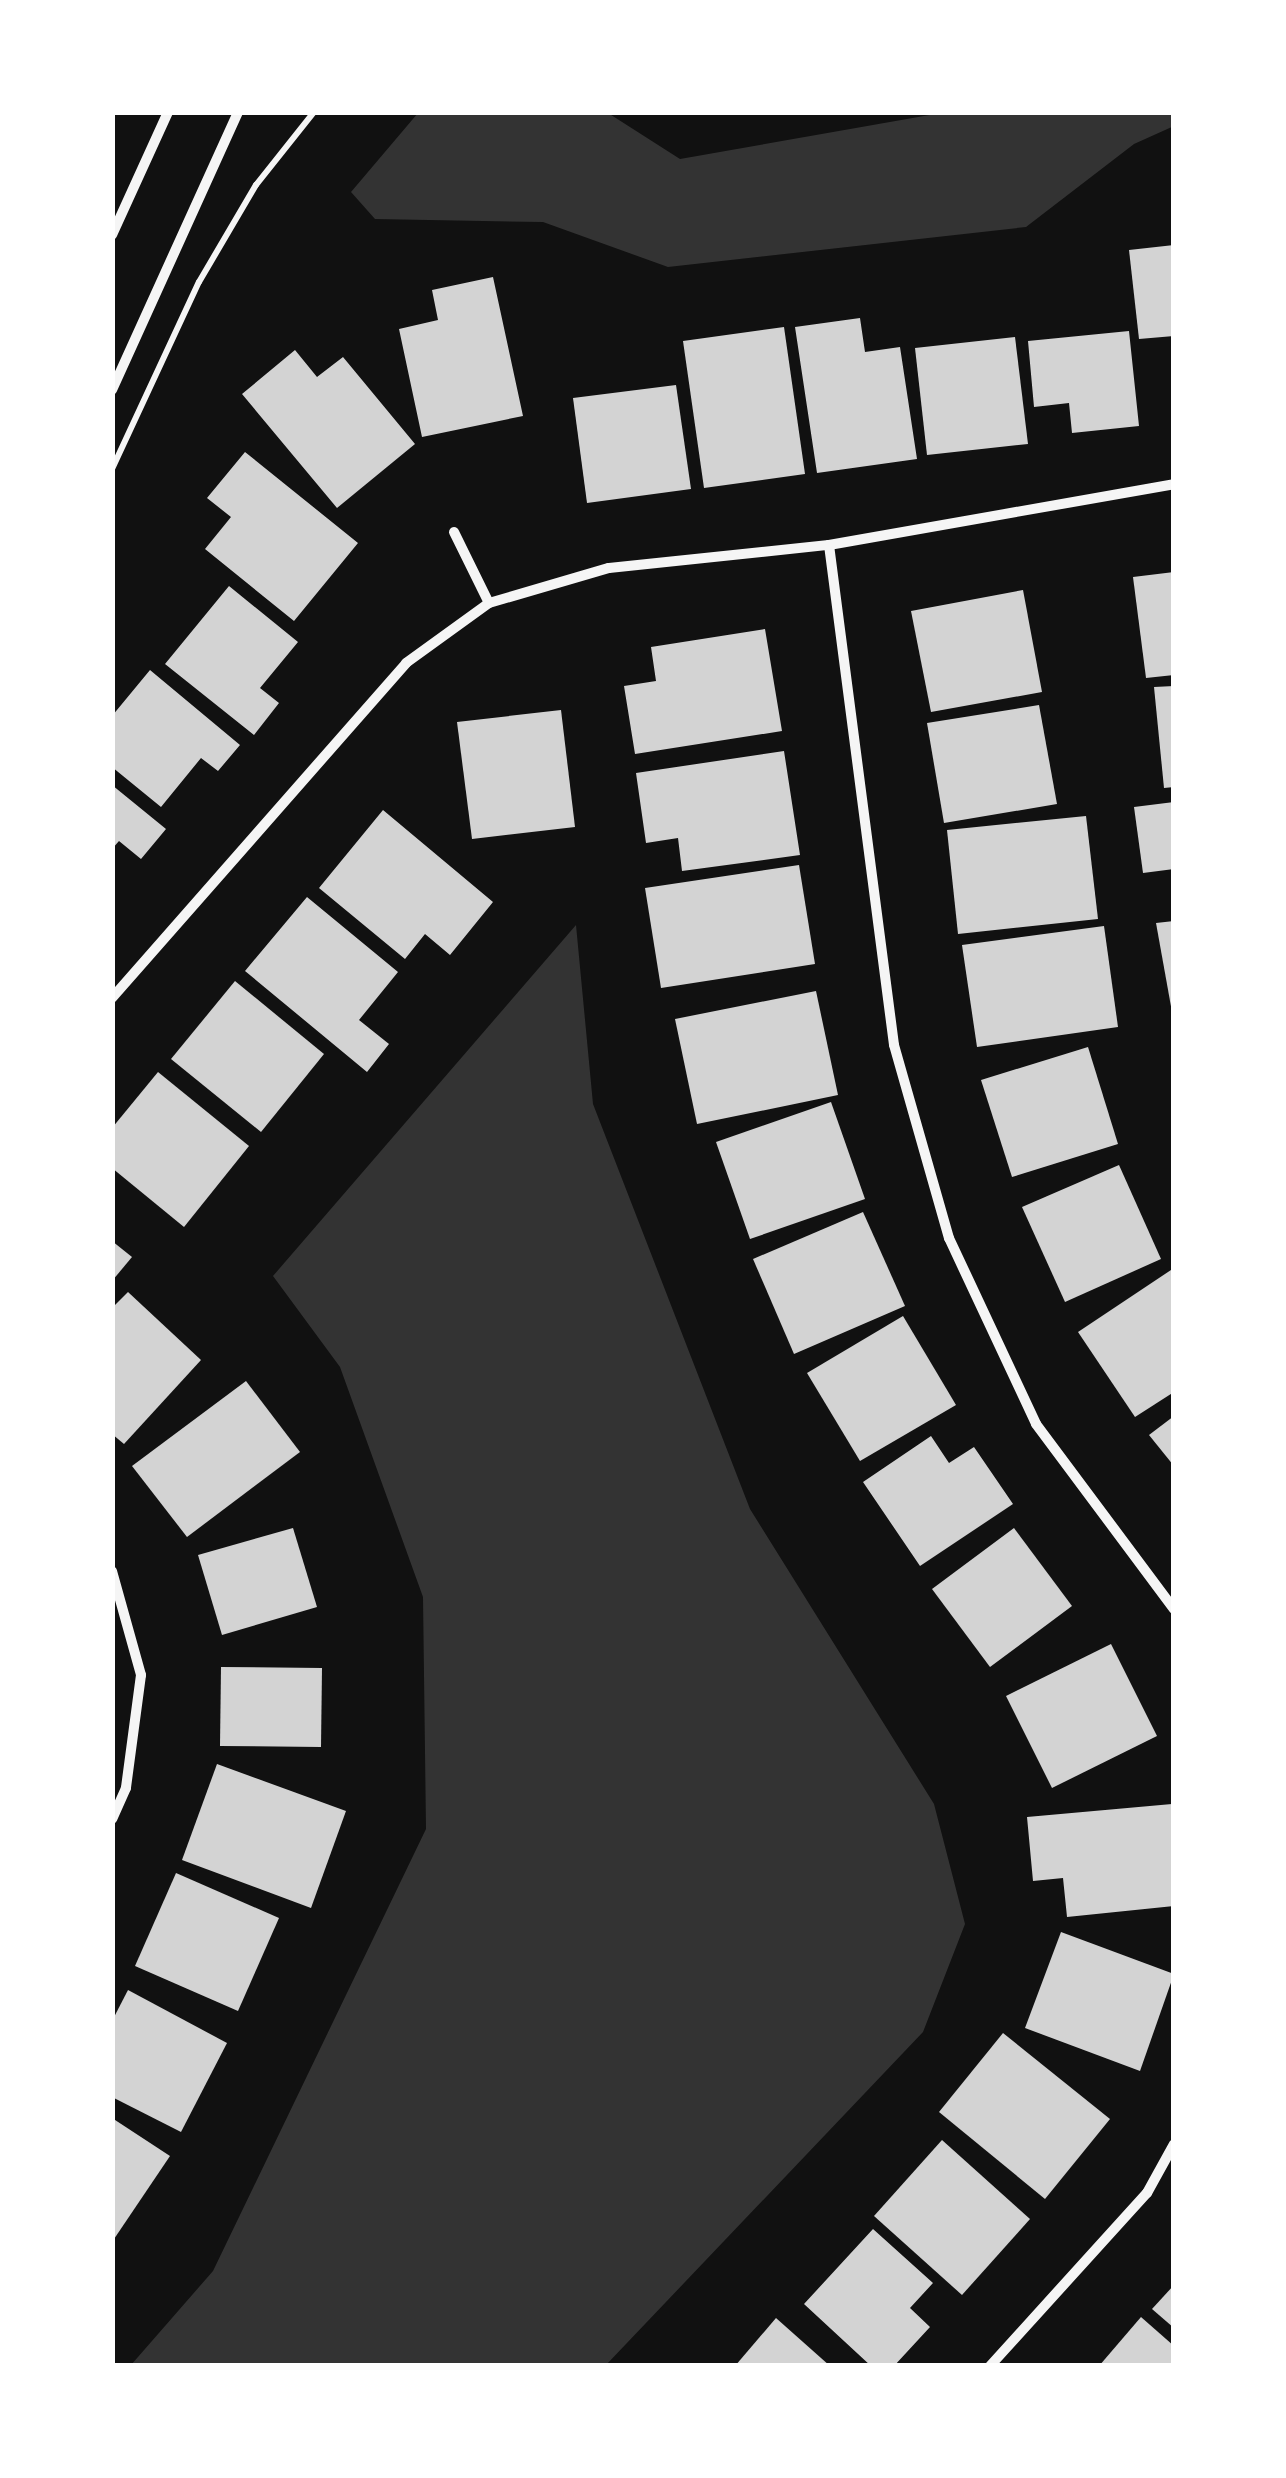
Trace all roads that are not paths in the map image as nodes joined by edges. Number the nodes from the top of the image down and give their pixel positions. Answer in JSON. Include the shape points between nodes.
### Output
{"nodes":[{"id":1,"x":168,"y":112,"type":"edge"},
{"id":2,"x":239,"y":114,"type":"edge"},
{"id":3,"x":112,"y":235,"type":"edge"},
{"id":4,"x":112,"y":390,"type":"edge"},
{"id":5,"x":1174,"y":484,"type":"edge"},
{"id":6,"x":454,"y":532,"type":"dead end"},
{"id":7,"x":829,"y":545,"type":"junction"},
{"id":8,"x":489,"y":603,"type":"junction"},
{"id":9,"x":112,"y":998,"type":"edge"},
{"id":10,"x":112,"y":1571,"type":"edge"},
{"id":11,"x":1174,"y":1610,"type":"edge"},
{"id":12,"x":112,"y":1819,"type":"edge"},
{"id":13,"x":1174,"y":2144,"type":"edge"},
{"id":14,"x":990,"y":2366,"type":"edge"}],
"edges":[{"from":1,"to":3,"type":"street"},
{"from":2,"to":4,"type":"street"},
{"from":5,"to":7,"type":"street"},
{"from":6,"to":8,"type":"street"},
{"from":7,"to":8,"type":"street","via":[[609,568]]},
{"from":7,"to":11,"type":"street","via":[[894,1046],[949,1238],[1036,1424]]},
{"from":8,"to":9,"type":"street","via":[[406,663]]},
{"from":10,"to":12,"type":"street","via":[[142,1675],[126,1788]]},
{"from":13,"to":14,"type":"street","via":[[1147,2193]]}]}
